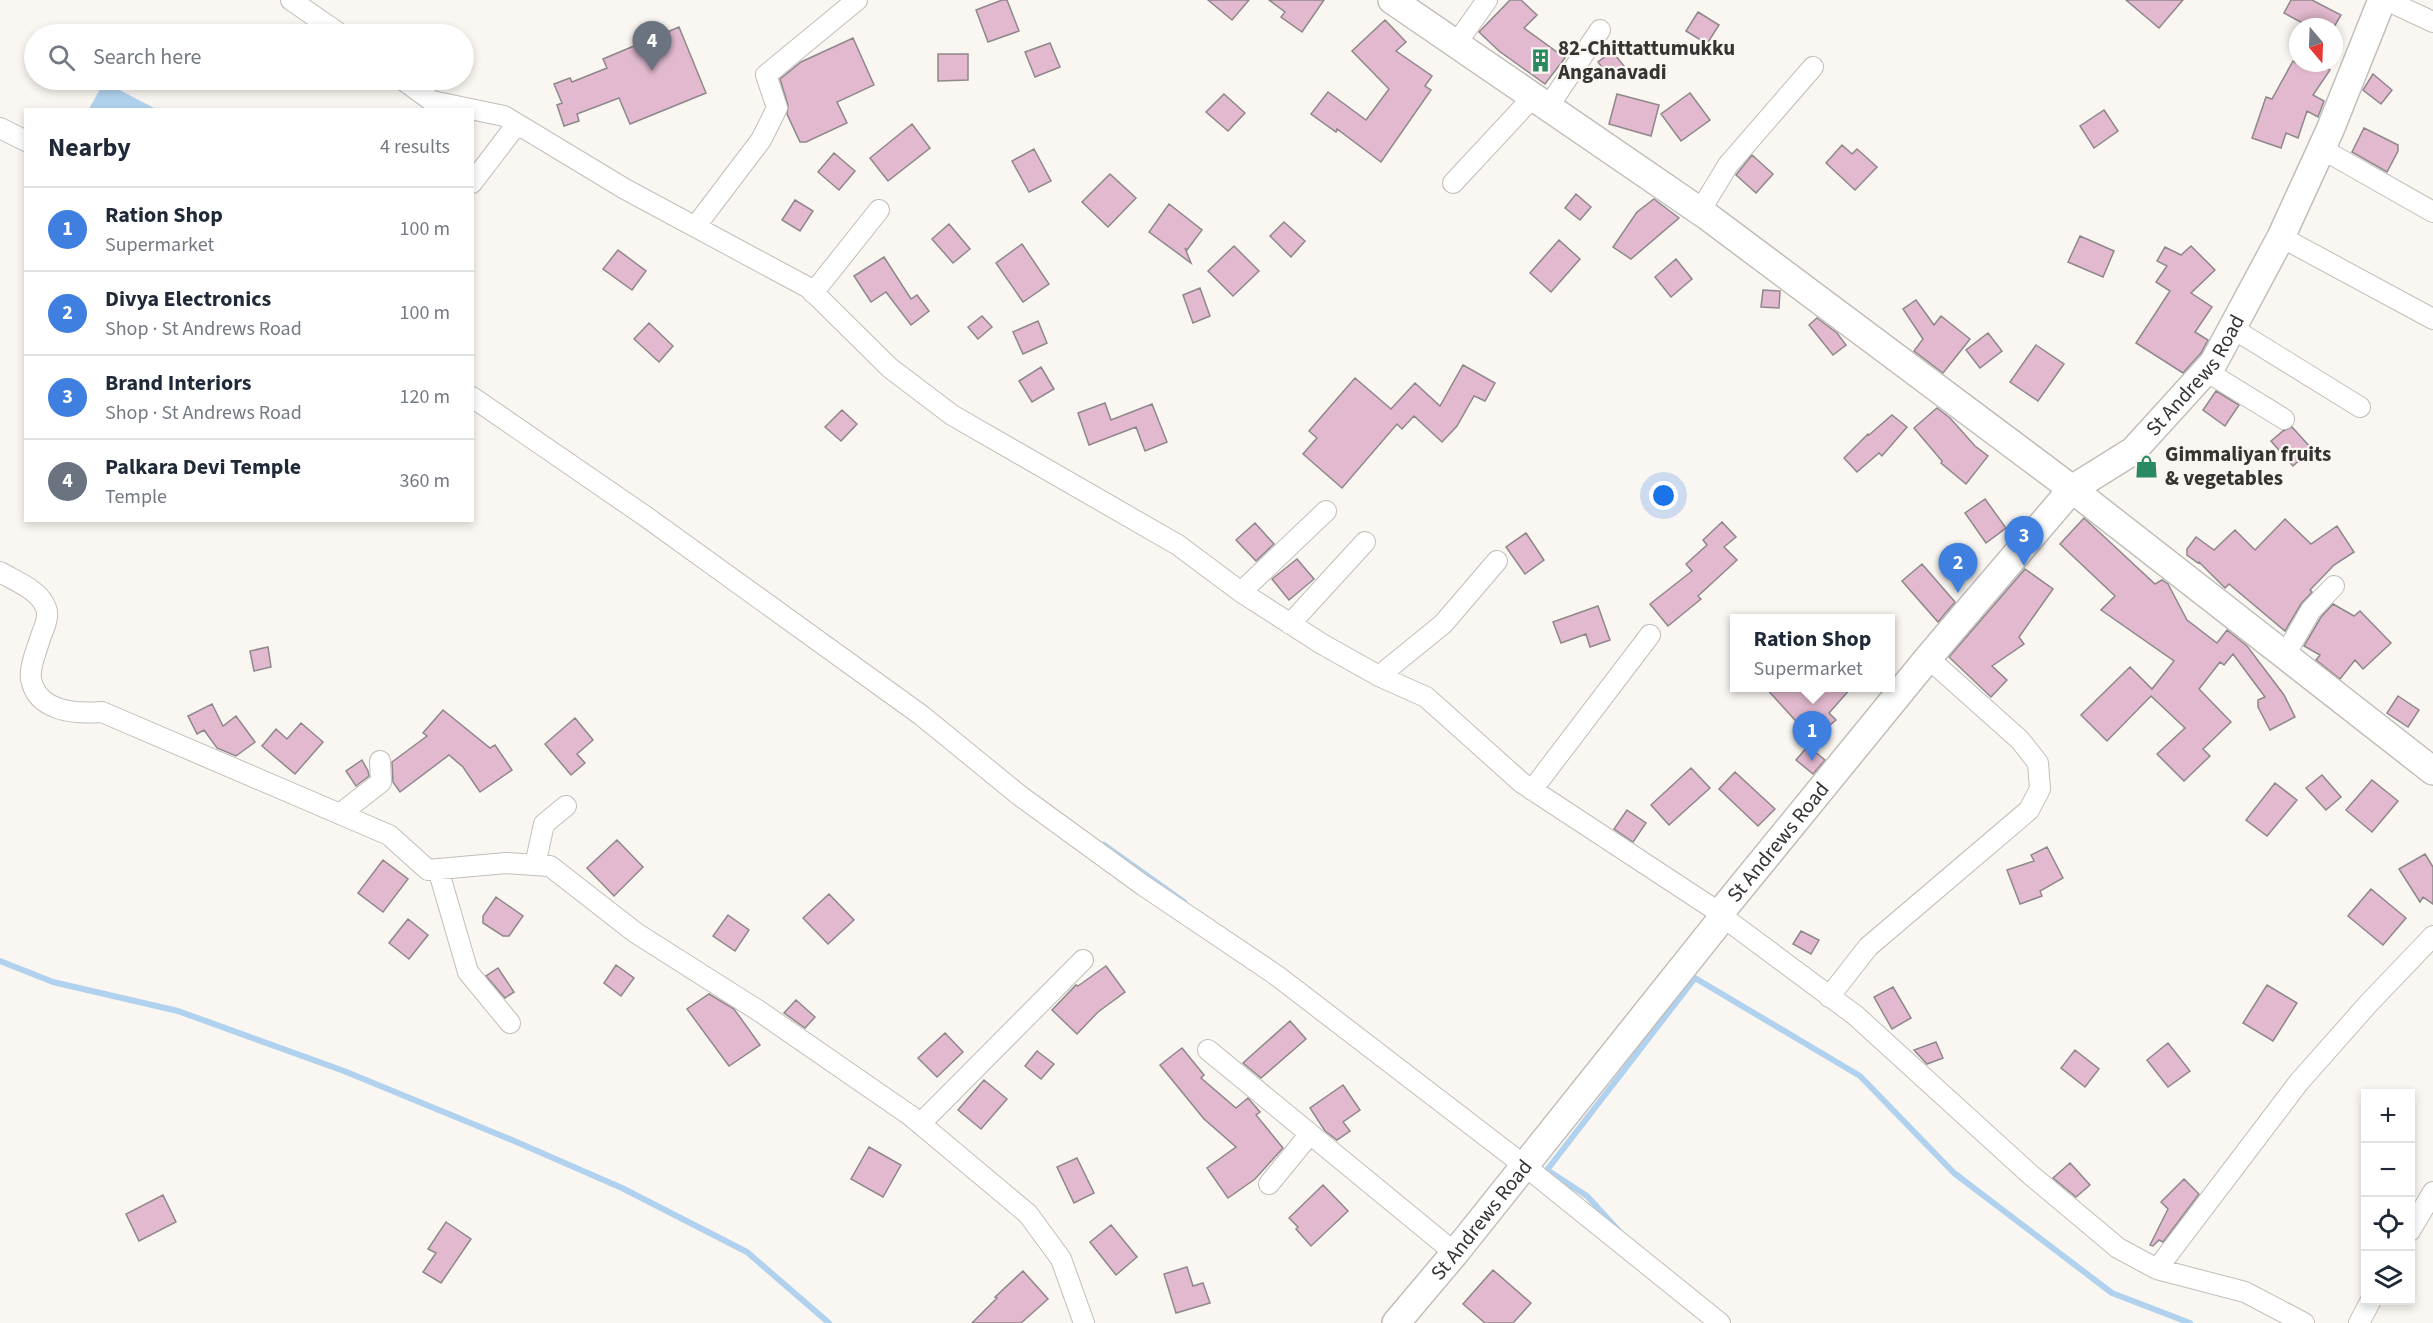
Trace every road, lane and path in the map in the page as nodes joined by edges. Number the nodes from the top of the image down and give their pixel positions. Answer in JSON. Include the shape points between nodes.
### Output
{"nodes":[{"id":1,"x":291,"y":0,"type":"edge"},
{"id":2,"x":857,"y":0,"type":"edge"},
{"id":3,"x":1392,"y":0,"type":"edge"},
{"id":4,"x":1486,"y":0,"type":"edge"},
{"id":5,"x":2384,"y":0,"type":"edge"},
{"id":6,"x":2433,"y":22,"type":"edge"},
{"id":7,"x":326,"y":24,"type":"edge"},
{"id":8,"x":1600,"y":30,"type":"dead end"},
{"id":9,"x":1456,"y":44,"type":"junction"},
{"id":10,"x":1813,"y":67,"type":"dead end"},
{"id":11,"x":417,"y":90,"type":"edge"},
{"id":12,"x":1540,"y":102,"type":"junction"},
{"id":13,"x":466,"y":108,"type":"edge"},
{"id":14,"x":474,"y":110,"type":"edge"},
{"id":15,"x":518,"y":124,"type":"junction"},
{"id":16,"x":0,"y":128,"type":"edge"},
{"id":17,"x":24,"y":140,"type":"edge"},
{"id":18,"x":2322,"y":149,"type":"junction"},
{"id":19,"x":474,"y":180,"type":"edge"},
{"id":20,"x":1452,"y":183,"type":"dead end"},
{"id":21,"x":879,"y":210,"type":"dead end"},
{"id":22,"x":1700,"y":211,"type":"junction"},
{"id":23,"x":2433,"y":212,"type":"edge"},
{"id":24,"x":695,"y":227,"type":"junction"},
{"id":25,"x":2281,"y":237,"type":"junction"},
{"id":26,"x":813,"y":293,"type":"junction"},
{"id":27,"x":2433,"y":319,"type":"edge"},
{"id":28,"x":2232,"y":328,"type":"junction"},
{"id":29,"x":2206,"y":371,"type":"junction"},
{"id":30,"x":474,"y":398,"type":"edge"},
{"id":31,"x":2360,"y":407,"type":"dead end"},
{"id":32,"x":2284,"y":419,"type":"dead end"},
{"id":33,"x":2072,"y":489,"type":"junction"},
{"id":34,"x":1326,"y":511,"type":"dead end"},
{"id":35,"x":1365,"y":542,"type":"dead end"},
{"id":36,"x":1497,"y":561,"type":"dead end"},
{"id":37,"x":0,"y":572,"type":"edge"},
{"id":38,"x":2334,"y":586,"type":"dead end"},
{"id":39,"x":1241,"y":592,"type":"junction"},
{"id":40,"x":1290,"y":624,"type":"junction"},
{"id":41,"x":1650,"y":635,"type":"dead end"},
{"id":42,"x":2285,"y":655,"type":"junction"},
{"id":43,"x":1928,"y":658,"type":"junction"},
{"id":44,"x":1379,"y":676,"type":"junction"},
{"id":45,"x":380,"y":761,"type":"dead end"},
{"id":46,"x":2433,"y":771,"type":"edge"},
{"id":47,"x":1532,"y":790,"type":"junction"},
{"id":48,"x":566,"y":806,"type":"dead end"},
{"id":49,"x":340,"y":814,"type":"junction"},
{"id":50,"x":535,"y":865,"type":"junction"},
{"id":51,"x":438,"y":869,"type":"junction"},
{"id":52,"x":1722,"y":915,"type":"junction"},
{"id":53,"x":2433,"y":936,"type":"edge"},
{"id":54,"x":1083,"y":960,"type":"dead end"},
{"id":55,"x":1829,"y":997,"type":"junction"},
{"id":56,"x":510,"y":1023,"type":"dead end"},
{"id":57,"x":1208,"y":1050,"type":"dead end"},
{"id":58,"x":920,"y":1124,"type":"junction"},
{"id":59,"x":1310,"y":1134,"type":"junction"},
{"id":60,"x":1524,"y":1166,"type":"junction"},
{"id":61,"x":1269,"y":1184,"type":"dead end"},
{"id":62,"x":2433,"y":1192,"type":"edge"},
{"id":63,"x":2415,"y":1223,"type":"edge"},
{"id":64,"x":1455,"y":1253,"type":"junction"},
{"id":65,"x":2157,"y":1269,"type":"junction"},
{"id":66,"x":2369,"y":1305,"type":"edge"},
{"id":67,"x":1399,"y":1322,"type":"edge"},
{"id":68,"x":1084,"y":1323,"type":"edge"},
{"id":69,"x":1720,"y":1323,"type":"edge"},
{"id":70,"x":2304,"y":1323,"type":"edge"},
{"id":71,"x":2359,"y":1323,"type":"edge"}],
"edges":[{"from":1,"to":7,"type":"street"},
{"from":2,"to":24,"type":"street","via":[[766,75],[777,108],[761,140]]},
{"from":3,"to":9,"type":"main road"},
{"from":4,"to":9,"type":"street"},
{"from":5,"to":6,"type":"street"},
{"from":5,"to":18,"type":"main road","name":"St Andrews Road"},
{"from":8,"to":12,"type":"street"},
{"from":9,"to":12,"type":"main road"},
{"from":10,"to":22,"type":"street","via":[[1728,165]]},
{"from":11,"to":13,"type":"street","via":[[432,101]]},
{"from":12,"to":20,"type":"street"},
{"from":12,"to":22,"type":"main road"},
{"from":14,"to":15,"type":"street","via":[[504,116]]},
{"from":15,"to":19,"type":"street"},
{"from":15,"to":24,"type":"street"},
{"from":16,"to":17,"type":"street"},
{"from":18,"to":23,"type":"street"},
{"from":18,"to":25,"type":"main road","name":"St Andrews Road"},
{"from":21,"to":26,"type":"street"},
{"from":22,"to":33,"type":"main road"},
{"from":24,"to":26,"type":"street"},
{"from":25,"to":27,"type":"street"},
{"from":25,"to":28,"type":"main road","name":"St Andrews Road"},
{"from":26,"to":39,"type":"street","via":[[890,368],[952,415],[1178,545]]},
{"from":28,"to":29,"type":"main road","name":"St Andrews Road"},
{"from":28,"to":31,"type":"street"},
{"from":29,"to":32,"type":"street"},
{"from":29,"to":33,"type":"main road","name":"St Andrews Road","via":[[2133,451]]},
{"from":30,"to":60,"type":"street","via":[[921,715],[1019,795],[1276,975]]},
{"from":33,"to":42,"type":"main road"},
{"from":33,"to":43,"type":"main road","name":"St Andrews Road"},
{"from":34,"to":39,"type":"street"},
{"from":35,"to":40,"type":"street"},
{"from":36,"to":44,"type":"street","via":[[1443,624]]},
{"from":37,"to":49,"type":"street","via":[[37,594],[46,608],[47,620],[30,677],[36,693],[47,705],[79,714],[102,712]]},
{"from":38,"to":42,"type":"street","via":[[2312,609]]},
{"from":39,"to":40,"type":"street"},
{"from":40,"to":44,"type":"street"},
{"from":41,"to":47,"type":"street"},
{"from":42,"to":46,"type":"main road"},
{"from":43,"to":52,"type":"main road","name":"St Andrews Road"},
{"from":43,"to":55,"type":"street","via":[[2020,740],[2038,763],[2040,789],[2029,810],[1868,947]]},
{"from":44,"to":47,"type":"street","via":[[1426,697]]},
{"from":45,"to":49,"type":"street","via":[[381,782]]},
{"from":47,"to":52,"type":"street"},
{"from":48,"to":50,"type":"street","via":[[544,824]]},
{"from":49,"to":51,"type":"street","via":[[389,836],[428,870]]},
{"from":50,"to":51,"type":"street","via":[[506,863]]},
{"from":50,"to":58,"type":"street","via":[[550,866],[636,933],[759,1011]]},
{"from":51,"to":56,"type":"street","via":[[468,972]]},
{"from":52,"to":55,"type":"street"},
{"from":52,"to":60,"type":"main road","name":"St Andrews Road"},
{"from":53,"to":65,"type":"street","via":[[2299,1082]]},
{"from":54,"to":58,"type":"street"},
{"from":55,"to":65,"type":"street","via":[[1855,1015],[2032,1176],[2118,1248]]},
{"from":57,"to":59,"type":"street"},
{"from":58,"to":68,"type":"street","via":[[1028,1214],[1060,1259]]},
{"from":59,"to":61,"type":"street"},
{"from":59,"to":64,"type":"street"},
{"from":60,"to":64,"type":"main road","name":"St Andrews Road"},
{"from":60,"to":69,"type":"street"},
{"from":62,"to":63,"type":"street"},
{"from":64,"to":67,"type":"main road","name":"St Andrews Road"},
{"from":65,"to":70,"type":"street","via":[[2246,1292]]},
{"from":66,"to":71,"type":"street"}]}
